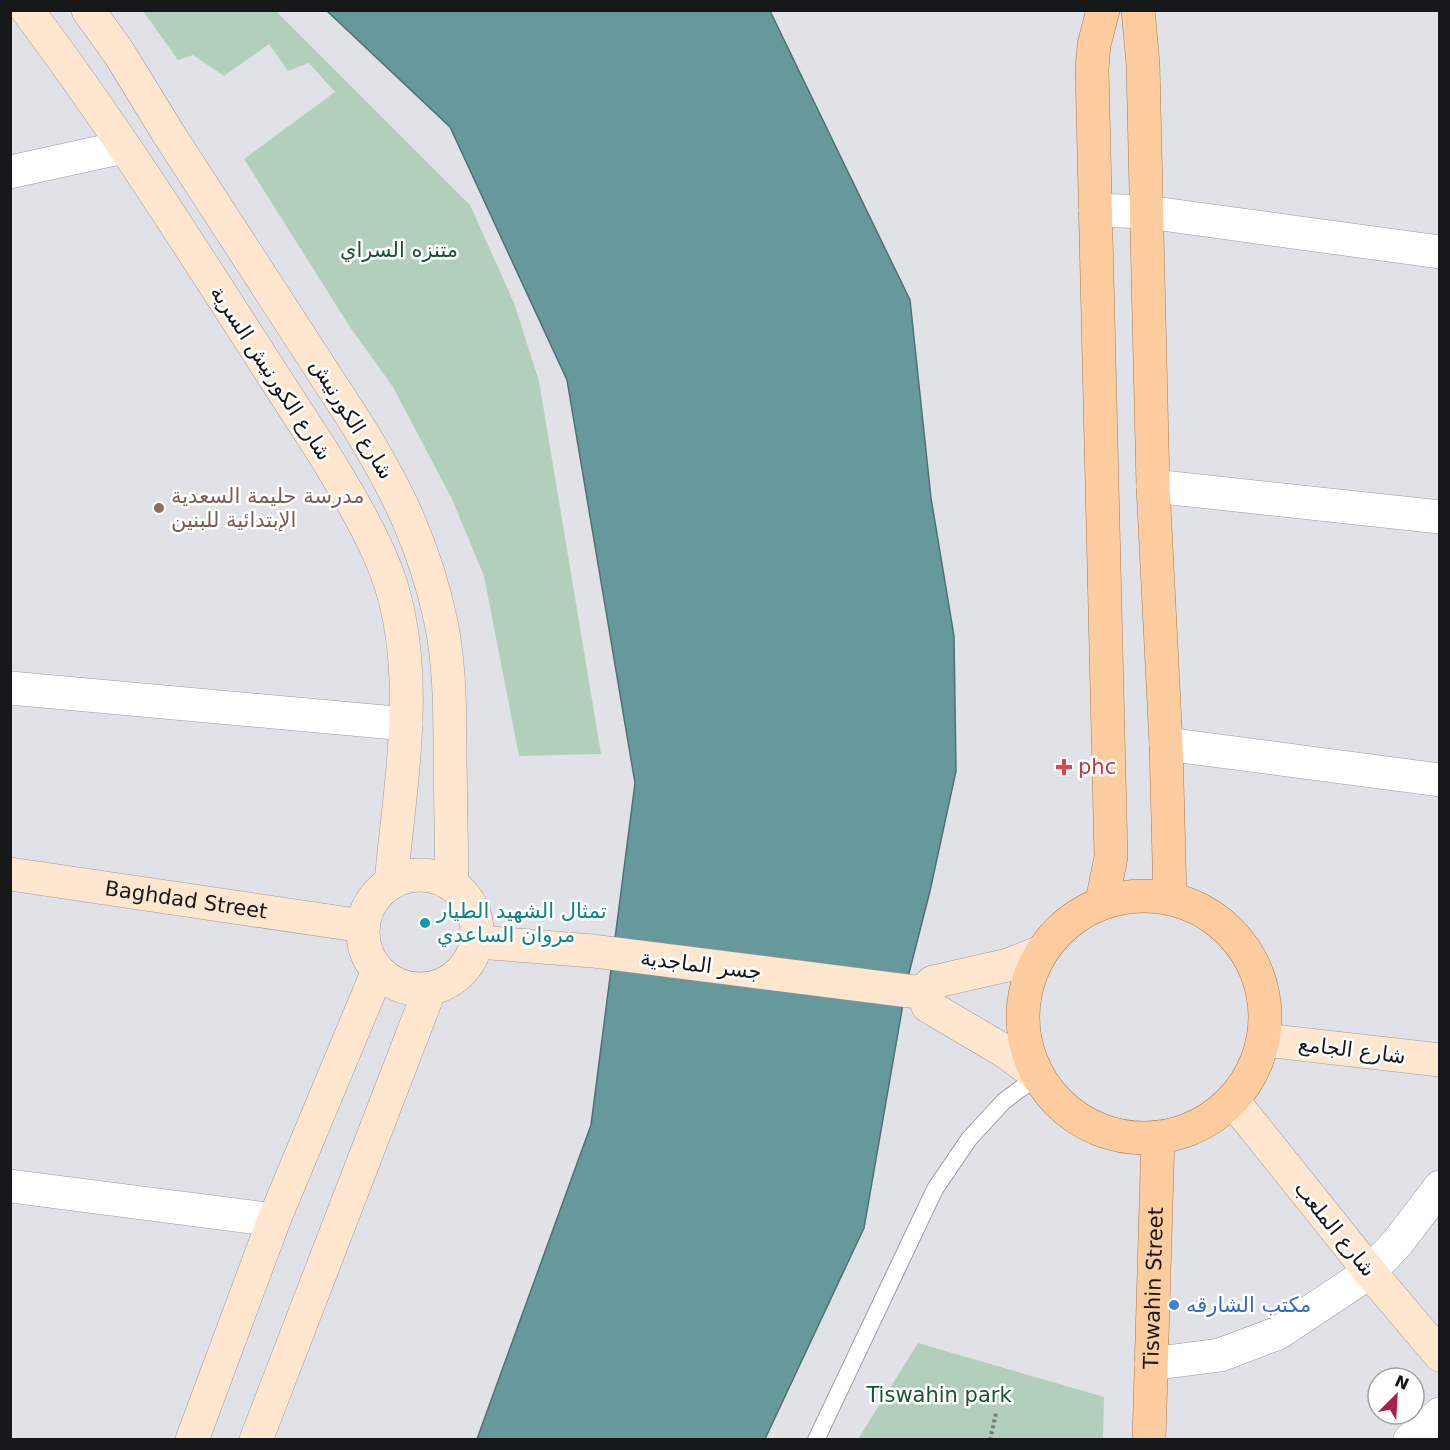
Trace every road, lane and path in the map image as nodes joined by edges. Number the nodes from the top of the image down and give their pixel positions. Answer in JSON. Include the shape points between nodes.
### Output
{"nodes":[{"id":1,"x":27,"y":10,"type":"edge"},
{"id":2,"x":88,"y":10,"type":"edge"},
{"id":3,"x":1103,"y":10,"type":"edge"},
{"id":4,"x":1138,"y":10,"type":"edge"},
{"id":5,"x":124,"y":147,"type":"junction"},
{"id":6,"x":10,"y":172,"type":"edge"},
{"id":7,"x":1095,"y":210,"type":"junction"},
{"id":8,"x":1147,"y":212,"type":"junction"},
{"id":9,"x":1440,"y":252,"type":"edge"},
{"id":10,"x":1153,"y":486,"type":"junction"},
{"id":11,"x":1440,"y":517,"type":"edge"},
{"id":12,"x":10,"y":688,"type":"edge"},
{"id":13,"x":406,"y":724,"type":"junction"},
{"id":14,"x":1166,"y":744,"type":"junction"},
{"id":15,"x":1440,"y":780,"type":"edge"},
{"id":16,"x":10,"y":874,"type":"edge"},
{"id":17,"x":391,"y":883,"type":"junction"},
{"id":18,"x":452,"y":885,"type":"junction"},
{"id":19,"x":1170,"y":898,"type":"junction"},
{"id":20,"x":1102,"y":902,"type":"junction"},
{"id":21,"x":363,"y":926,"type":"junction"},
{"id":22,"x":477,"y":942,"type":"junction"},
{"id":23,"x":1041,"y":952,"type":"junction"},
{"id":24,"x":378,"y":971,"type":"junction"},
{"id":25,"x":430,"y":989,"type":"junction"},
{"id":26,"x":924,"y":993,"type":"junction"},
{"id":27,"x":1264,"y":1040,"type":"junction"},
{"id":28,"x":1440,"y":1060,"type":"edge"},
{"id":29,"x":1038,"y":1076,"type":"junction"},
{"id":30,"x":1233,"y":1101,"type":"junction"},
{"id":31,"x":1158,"y":1137,"type":"junction"},
{"id":32,"x":10,"y":1186,"type":"edge"},
{"id":33,"x":1440,"y":1186,"type":"edge"},
{"id":34,"x":274,"y":1220,"type":"junction"},
{"id":35,"x":1370,"y":1272,"type":"junction"},
{"id":36,"x":1440,"y":1355,"type":"edge"},
{"id":37,"x":1151,"y":1365,"type":"junction"},
{"id":38,"x":996,"y":1413,"type":"dead end"},
{"id":39,"x":1440,"y":1414,"type":"edge"},
{"id":40,"x":192,"y":1440,"type":"edge"},
{"id":41,"x":256,"y":1440,"type":"edge"},
{"id":42,"x":816,"y":1440,"type":"edge"},
{"id":43,"x":990,"y":1440,"type":"edge"},
{"id":44,"x":1149,"y":1440,"type":"edge"},
{"id":45,"x":1410,"y":1440,"type":"edge"}],
"edges":[{"from":1,"to":5,"type":"main road","name":"شارع الكورنيش السرية"},
{"from":2,"to":18,"type":"main road","name":"شارع الكورنيش","via":[[387,472],[410,521],[441,624],[448,677]]},
{"from":3,"to":7,"type":"main road","via":[[1092,69]]},
{"from":4,"to":8,"type":"main road"},
{"from":5,"to":6,"type":"street"},
{"from":5,"to":13,"type":"main road","name":"شارع الكورنيش السرية","via":[[317,443],[366,530],[388,576],[400,624]]},
{"from":7,"to":8,"type":"street"},
{"from":7,"to":20,"type":"main road","via":[[1111,857]]},
{"from":8,"to":9,"type":"street"},
{"from":8,"to":10,"type":"main road"},
{"from":10,"to":11,"type":"street"},
{"from":10,"to":14,"type":"main road"},
{"from":12,"to":13,"type":"street"},
{"from":13,"to":17,"type":"main road","name":"شارع الكورنيش السرية"},
{"from":14,"to":15,"type":"street"},
{"from":14,"to":19,"type":"main road"},
{"from":16,"to":21,"type":"main road","name":"Baghdad Street"},
{"from":17,"to":18,"type":"main road","via":[[422,876]]},
{"from":17,"to":21,"type":"main road","via":[[371,901]]},
{"from":18,"to":22,"type":"main road","via":[[470,904]]},
{"from":19,"to":20,"type":"main road","via":[[1136,896]]},
{"from":19,"to":27,"type":"main road","via":[[1206,912],[1234,935],[1256,967],[1266,1003]]},
{"from":20,"to":23,"type":"main road","via":[[1068,922]]},
{"from":21,"to":24,"type":"main road","via":[[363,943]]},
{"from":22,"to":25,"type":"main road","via":[[465,968],[444,985]]},
{"from":22,"to":26,"type":"main road","name":"جسر الماجدية","via":[[593,951]]},
{"from":23,"to":26,"type":"main road","via":[[1008,965],[933,982]]},
{"from":23,"to":29,"type":"main road","via":[[1030,975],[1023,1026]]},
{"from":24,"to":25,"type":"main road","via":[[402,987]]},
{"from":24,"to":34,"type":"main road"},
{"from":25,"to":41,"type":"main road"},
{"from":26,"to":29,"type":"main road","via":[[928,1006],[1006,1052]]},
{"from":27,"to":28,"type":"main road","name":"شارع الجامع"},
{"from":27,"to":30,"type":"main road","via":[[1253,1073]]},
{"from":29,"to":31,"type":"main road","via":[[1060,1104],[1089,1125],[1123,1136]]},
{"from":29,"to":42,"type":"lane","via":[[997,1109],[969,1139],[934,1189]]},
{"from":30,"to":31,"type":"main road","via":[[1211,1119],[1186,1131]]},
{"from":30,"to":35,"type":"main road","name":"شارع الملعب"},
{"from":31,"to":37,"type":"main road","name":"Tiswahin Street"},
{"from":32,"to":34,"type":"street"},
{"from":33,"to":35,"type":"street"},
{"from":34,"to":40,"type":"main road"},
{"from":35,"to":36,"type":"main road","name":"شارع الملعب"},
{"from":35,"to":37,"type":"street","via":[[1278,1333],[1221,1355]]},
{"from":37,"to":44,"type":"main road","name":"Tiswahin Street"},
{"from":38,"to":43,"type":"path"},
{"from":39,"to":45,"type":"street"}]}
